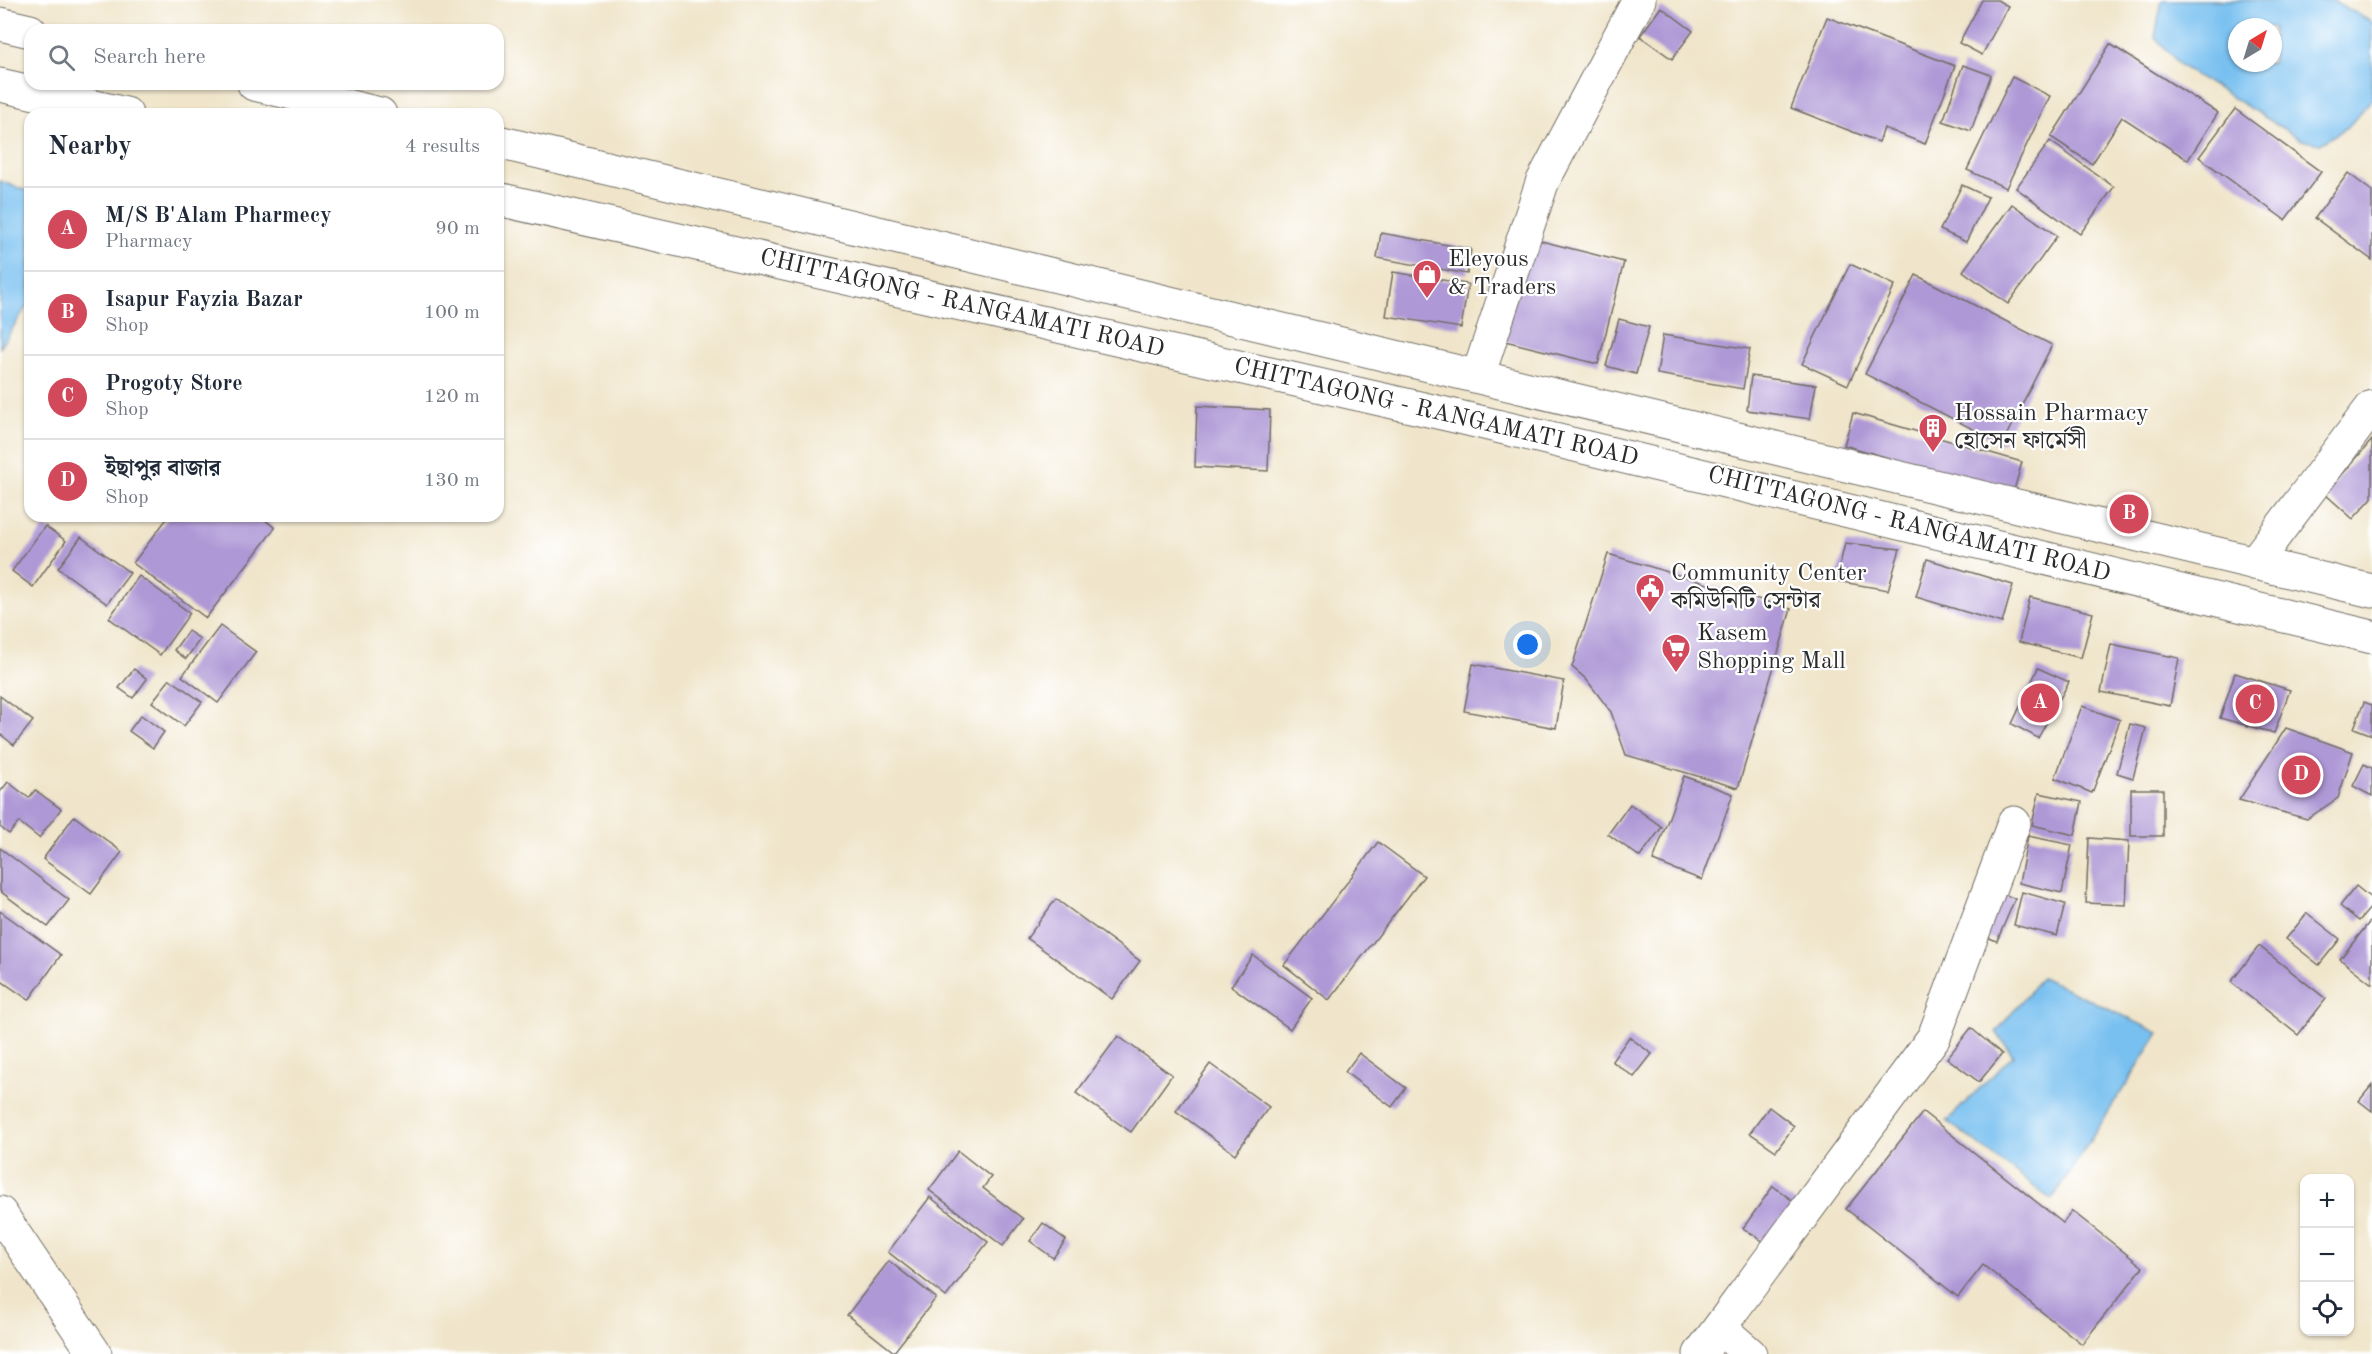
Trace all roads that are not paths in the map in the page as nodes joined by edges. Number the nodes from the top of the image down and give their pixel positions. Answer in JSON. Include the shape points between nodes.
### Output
{"nodes":[{"id":1,"x":1639,"y":0,"type":"edge"},
{"id":2,"x":0,"y":24,"type":"edge"},
{"id":3,"x":24,"y":30,"type":"edge"},
{"id":4,"x":0,"y":85,"type":"edge"},
{"id":5,"x":279,"y":90,"type":"edge"},
{"id":6,"x":100,"y":108,"type":"edge"},
{"id":7,"x":355,"y":108,"type":"edge"},
{"id":8,"x":504,"y":143,"type":"edge"},
{"id":9,"x":504,"y":200,"type":"edge"},
{"id":10,"x":1478,"y":376,"type":"junction"},
{"id":11,"x":2372,"y":407,"type":"edge"},
{"id":12,"x":2254,"y":563,"type":"junction"},
{"id":13,"x":2372,"y":591,"type":"edge"},
{"id":14,"x":2372,"y":637,"type":"edge"},
{"id":15,"x":2014,"y":823,"type":"dead end"},
{"id":16,"x":0,"y":1214,"type":"edge"},
{"id":17,"x":1720,"y":1328,"type":"junction"},
{"id":18,"x":95,"y":1354,"type":"edge"},
{"id":19,"x":1700,"y":1354,"type":"edge"},
{"id":20,"x":1750,"y":1354,"type":"edge"}],
"edges":[{"from":1,"to":10,"type":"main road","via":[[1542,183]]},
{"from":2,"to":3,"type":"main road"},
{"from":4,"to":6,"type":"main road"},
{"from":5,"to":7,"type":"main road"},
{"from":8,"to":10,"type":"main road"},
{"from":9,"to":14,"type":"main road","name":"CHITTAGONG - RANGAMATI ROAD","via":[[1470,420]]},
{"from":10,"to":12,"type":"main road"},
{"from":11,"to":12,"type":"main road"},
{"from":12,"to":13,"type":"main road"},
{"from":15,"to":17,"type":"main road","via":[[1934,1037]]},
{"from":16,"to":18,"type":"main road"},
{"from":17,"to":19,"type":"main road"},
{"from":17,"to":20,"type":"main road"}]}
